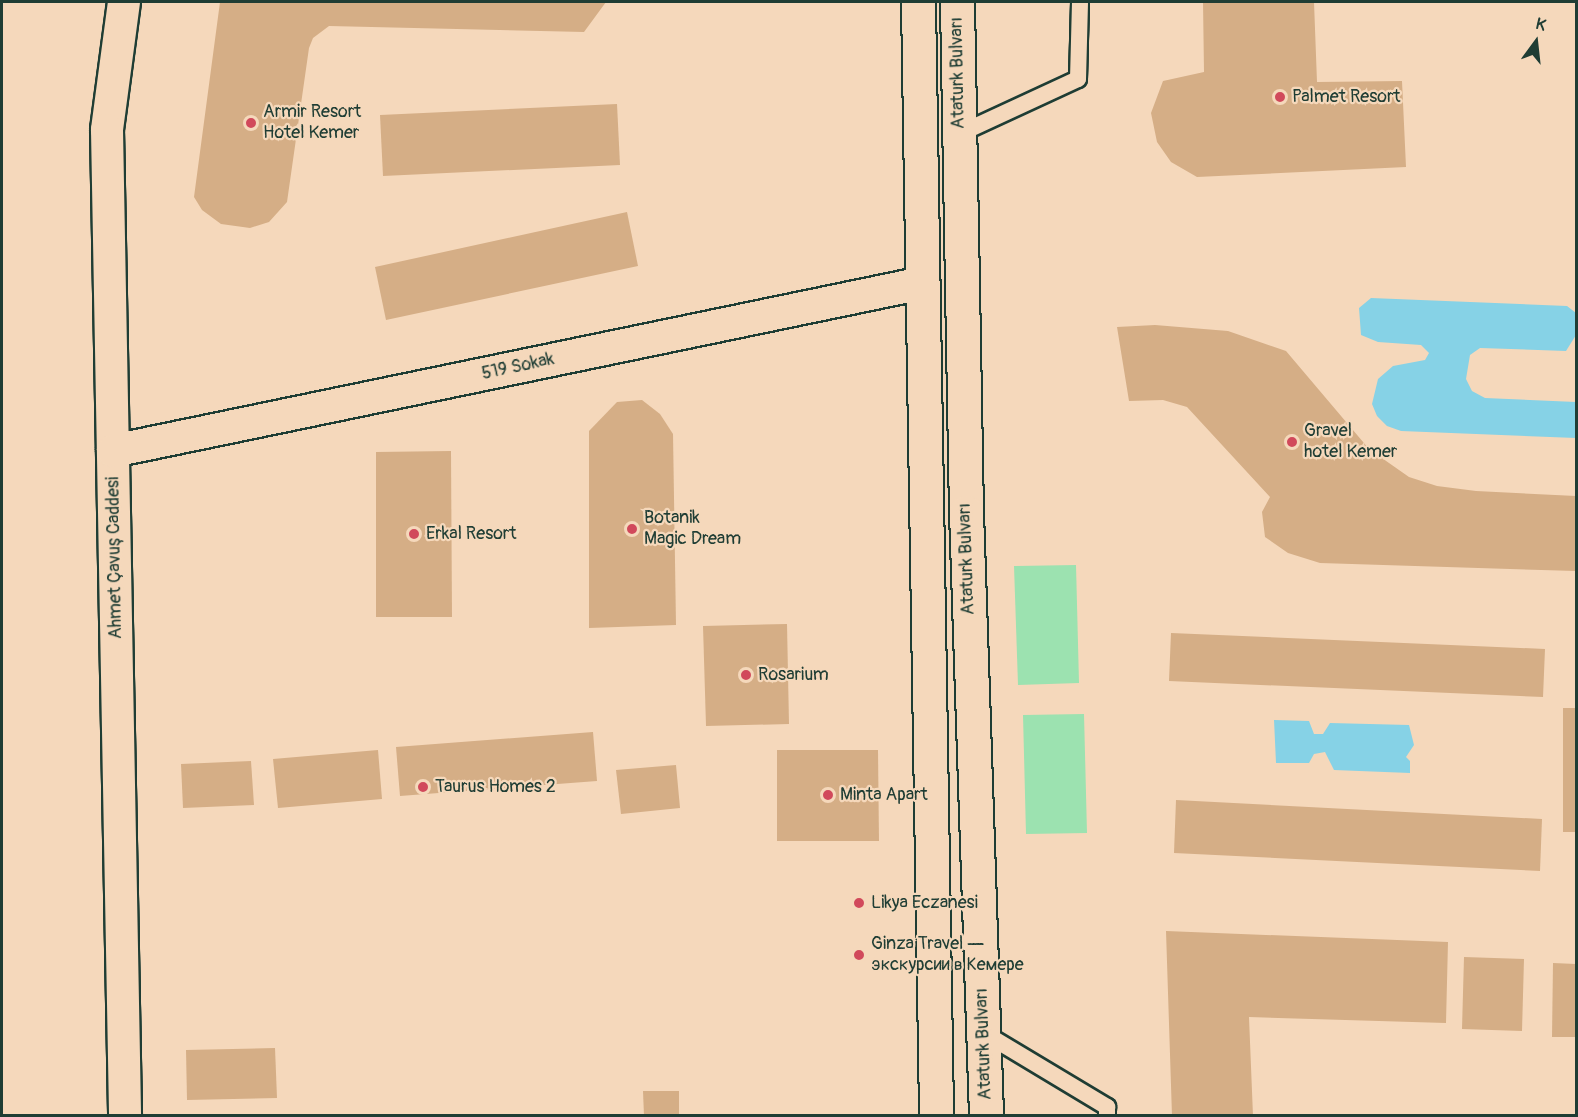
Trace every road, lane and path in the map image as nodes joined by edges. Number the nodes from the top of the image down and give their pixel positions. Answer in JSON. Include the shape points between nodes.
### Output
{"nodes":[{"id":1,"x":123,"y":2,"type":"edge"},
{"id":2,"x":918,"y":2,"type":"edge"},
{"id":3,"x":957,"y":2,"type":"edge"},
{"id":4,"x":1080,"y":2,"type":"edge"},
{"id":5,"x":959,"y":134,"type":"junction"},
{"id":6,"x":923,"y":283,"type":"junction"},
{"id":7,"x":113,"y":450,"type":"junction"},
{"id":8,"x":984,"y":1034,"type":"junction"},
{"id":9,"x":125,"y":1116,"type":"edge"},
{"id":10,"x":936,"y":1116,"type":"edge"},
{"id":11,"x":986,"y":1116,"type":"edge"},
{"id":12,"x":1107,"y":1116,"type":"edge"}],
"edges":[{"from":1,"to":7,"type":"street","name":"Ahmet Çavuş Caddesi","via":[[106,130]]},
{"from":2,"to":6,"type":"main road"},
{"from":3,"to":5,"type":"main road","name":"Ataturk Bulvarı"},
{"from":4,"to":5,"type":"lane","via":[[1078,79]]},
{"from":5,"to":8,"type":"main road","name":"Ataturk Bulvarı","via":[[966,512]]},
{"from":6,"to":7,"type":"street","name":"519 Sokak"},
{"from":6,"to":10,"type":"main road"},
{"from":7,"to":9,"type":"street","name":"Ahmet Çavuş Caddesi"},
{"from":8,"to":11,"type":"main road","name":"Ataturk Bulvarı"},
{"from":8,"to":12,"type":"lane","via":[[1107,1107]]}]}
